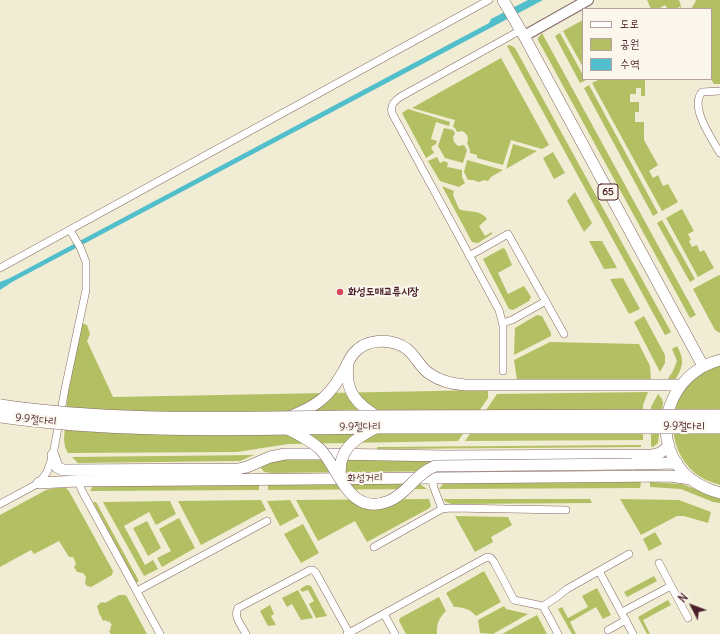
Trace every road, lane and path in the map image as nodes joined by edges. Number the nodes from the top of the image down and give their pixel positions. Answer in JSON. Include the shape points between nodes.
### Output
{"nodes":[{"id":1,"x":489,"y":0,"type":"edge"},
{"id":2,"x":588,"y":0,"type":"edge"},
{"id":3,"x":508,"y":9,"type":"edge"},
{"id":4,"x":522,"y":33,"type":"junction"},
{"id":5,"x":720,"y":91,"type":"edge"},
{"id":6,"x":720,"y":153,"type":"edge"},
{"id":7,"x":70,"y":230,"type":"junction"},
{"id":8,"x":469,"y":256,"type":"junction"},
{"id":9,"x":0,"y":268,"type":"edge"},
{"id":10,"x":546,"y":301,"type":"junction"},
{"id":11,"x":502,"y":323,"type":"junction"},
{"id":12,"x":564,"y":334,"type":"dead end"},
{"id":13,"x":720,"y":360,"type":"edge"},
{"id":14,"x":348,"y":363,"type":"junction"},
{"id":15,"x":703,"y":366,"type":"junction"},
{"id":16,"x":503,"y":371,"type":"dead end"},
{"id":17,"x":681,"y":385,"type":"junction"},
{"id":18,"x":0,"y":406,"type":"edge"},
{"id":19,"x":0,"y":416,"type":"edge"},
{"id":20,"x":720,"y":416,"type":"edge"},
{"id":21,"x":378,"y":422,"type":"junction"},
{"id":22,"x":286,"y":423,"type":"junction"},
{"id":23,"x":720,"y":427,"type":"edge"},
{"id":24,"x":669,"y":446,"type":"junction"},
{"id":25,"x":54,"y":455,"type":"junction"},
{"id":26,"x":677,"y":463,"type":"junction"},
{"id":27,"x":431,"y":477,"type":"junction"},
{"id":28,"x":691,"y":479,"type":"junction"},
{"id":29,"x":78,"y":481,"type":"junction"},
{"id":30,"x":342,"y":482,"type":"junction"},
{"id":31,"x":39,"y":483,"type":"junction"},
{"id":32,"x":720,"y":493,"type":"edge"},
{"id":33,"x":0,"y":504,"type":"edge"},
{"id":34,"x":442,"y":509,"type":"junction"},
{"id":35,"x":566,"y":510,"type":"dead end"},
{"id":36,"x":267,"y":521,"type":"dead end"},
{"id":37,"x":374,"y":547,"type":"dead end"},
{"id":38,"x":629,"y":554,"type":"dead end"},
{"id":39,"x":659,"y":564,"type":"dead end"},
{"id":40,"x":600,"y":571,"type":"junction"},
{"id":41,"x":671,"y":586,"type":"junction"},
{"id":42,"x":137,"y":591,"type":"junction"},
{"id":43,"x":543,"y":606,"type":"junction"},
{"id":44,"x":622,"y":612,"type":"junction"},
{"id":45,"x":384,"y":614,"type":"junction"},
{"id":46,"x":688,"y":618,"type":"dead end"},
{"id":47,"x":626,"y":620,"type":"junction"},
{"id":48,"x":608,"y":630,"type":"dead end"},
{"id":49,"x":348,"y":633,"type":"edge"},
{"id":50,"x":160,"y":634,"type":"edge"},
{"id":51,"x":246,"y":634,"type":"edge"},
{"id":52,"x":395,"y":634,"type":"edge"},
{"id":53,"x":558,"y":634,"type":"edge"},
{"id":54,"x":633,"y":634,"type":"edge"}],
"edges":[{"from":1,"to":7,"type":"street"},
{"from":2,"to":4,"type":"street"},
{"from":3,"to":4,"type":"main road","number":"65"},
{"from":4,"to":8,"type":"street","via":[[400,97],[391,108]]},
{"from":4,"to":15,"type":"main road","number":"65"},
{"from":5,"to":6,"type":"street","via":[[702,92],[698,110]]},
{"from":7,"to":9,"type":"street"},
{"from":7,"to":25,"type":"street","via":[[86,262],[86,290]]},
{"from":8,"to":10,"type":"street","via":[[508,234]]},
{"from":8,"to":11,"type":"street","via":[[498,310]]},
{"from":10,"to":11,"type":"street"},
{"from":10,"to":12,"type":"street"},
{"from":11,"to":16,"type":"street"},
{"from":13,"to":15,"type":"main road"},
{"from":14,"to":17,"type":"main road","via":[[360,347],[382,341],[399,345],[410,352],[430,374],[454,384]]},
{"from":14,"to":21,"type":"main road","via":[[347,380],[351,393]]},
{"from":14,"to":22,"type":"main road","via":[[326,397]]},
{"from":15,"to":17,"type":"main road"},
{"from":17,"to":24,"type":"main road","via":[[668,415]]},
{"from":18,"to":22,"type":"highway","name":"9·9절다리","bridge":true,"via":[[30,411],[118,417],[220,418]]},
{"from":19,"to":22,"type":"highway","name":"9·9절다리","bridge":true,"via":[[116,427],[220,429]]},
{"from":20,"to":21,"type":"highway","name":"9·9절다리","bridge":true},
{"from":21,"to":22,"type":"highway","name":"9·9절다리","bridge":true},
{"from":21,"to":23,"type":"highway","name":"9·9절다리","bridge":true},
{"from":21,"to":30,"type":"main road","bridge":true,"via":[[348,446],[342,458]]},
{"from":22,"to":30,"type":"main road","bridge":true,"via":[[319,448]]},
{"from":24,"to":25,"type":"main road","name":"화성거리","via":[[652,455],[285,454],[238,469],[63,470],[57,467]]},
{"from":24,"to":26,"type":"main road"},
{"from":25,"to":31,"type":"street"},
{"from":26,"to":28,"type":"main road"},
{"from":26,"to":30,"type":"main road","bridge":true,"via":[[435,466],[422,473],[394,499],[377,504],[362,502],[355,498]]},
{"from":27,"to":28,"type":"main road","name":"화성거리","via":[[670,476]]},
{"from":27,"to":29,"type":"main road","name":"화성거리"},
{"from":27,"to":34,"type":"street"},
{"from":28,"to":32,"type":"main road","via":[[704,488]]},
{"from":29,"to":31,"type":"main road","name":"화성거리"},
{"from":29,"to":42,"type":"street"},
{"from":31,"to":33,"type":"street"},
{"from":34,"to":35,"type":"street"},
{"from":34,"to":37,"type":"street"},
{"from":36,"to":42,"type":"street"},
{"from":38,"to":40,"type":"street"},
{"from":39,"to":41,"type":"street"},
{"from":40,"to":43,"type":"street"},
{"from":40,"to":44,"type":"street"},
{"from":41,"to":44,"type":"street"},
{"from":41,"to":46,"type":"street"},
{"from":42,"to":50,"type":"street"},
{"from":43,"to":45,"type":"street","via":[[514,600],[494,562],[487,558]]},
{"from":43,"to":53,"type":"street"},
{"from":44,"to":47,"type":"street"},
{"from":45,"to":49,"type":"street"},
{"from":45,"to":52,"type":"street"},
{"from":47,"to":48,"type":"street"},
{"from":47,"to":54,"type":"street"},
{"from":49,"to":51,"type":"street","via":[[316,573],[310,570],[238,608],[236,616]]}]}
